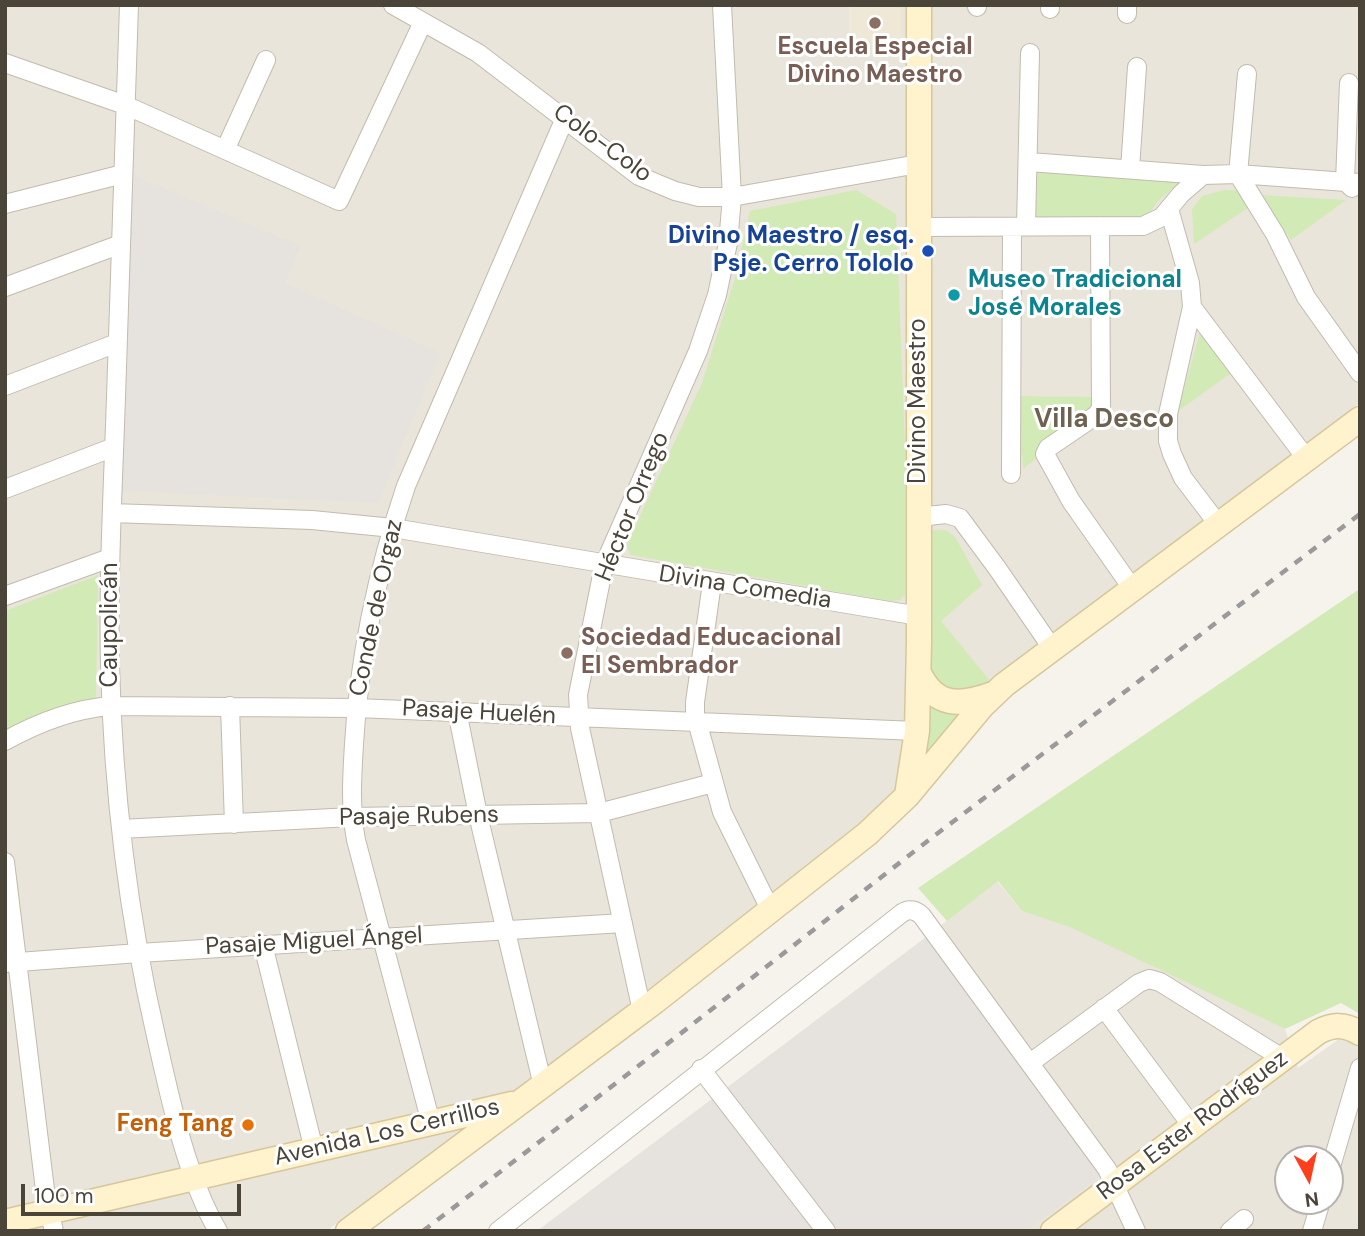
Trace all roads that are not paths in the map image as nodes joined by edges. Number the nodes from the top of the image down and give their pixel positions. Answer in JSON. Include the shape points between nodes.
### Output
{"nodes":[{"id":1,"x":129,"y":5,"type":"edge"},
{"id":2,"x":393,"y":5,"type":"edge"},
{"id":3,"x":723,"y":5,"type":"edge"},
{"id":4,"x":919,"y":5,"type":"edge"},
{"id":5,"x":423,"y":22,"type":"junction"},
{"id":6,"x":1030,"y":53,"type":"dead end"},
{"id":7,"x":266,"y":60,"type":"dead end"},
{"id":8,"x":5,"y":63,"type":"edge"},
{"id":9,"x":1137,"y":67,"type":"dead end"},
{"id":10,"x":1247,"y":74,"type":"dead end"},
{"id":11,"x":1349,"y":83,"type":"dead end"},
{"id":12,"x":125,"y":105,"type":"junction"},
{"id":13,"x":565,"y":118,"type":"junction"},
{"id":14,"x":225,"y":150,"type":"junction"},
{"id":15,"x":1029,"y":162,"type":"junction"},
{"id":16,"x":918,"y":164,"type":"junction"},
{"id":17,"x":1130,"y":169,"type":"junction"},
{"id":18,"x":123,"y":174,"type":"junction"},
{"id":19,"x":1231,"y":174,"type":"junction"},
{"id":20,"x":1203,"y":175,"type":"junction"},
{"id":21,"x":1353,"y":182,"type":"edge"},
{"id":22,"x":1360,"y":195,"type":"edge"},
{"id":23,"x":732,"y":197,"type":"junction"},
{"id":24,"x":5,"y":204,"type":"edge"},
{"id":25,"x":1168,"y":209,"type":"junction"},
{"id":26,"x":1019,"y":226,"type":"junction"},
{"id":27,"x":1100,"y":226,"type":"junction"},
{"id":28,"x":918,"y":227,"type":"junction"},
{"id":29,"x":121,"y":244,"type":"junction"},
{"id":30,"x":5,"y":287,"type":"edge"},
{"id":31,"x":1192,"y":307,"type":"junction"},
{"id":32,"x":117,"y":343,"type":"junction"},
{"id":33,"x":1360,"y":373,"type":"edge"},
{"id":34,"x":5,"y":386,"type":"edge"},
{"id":35,"x":1360,"y":419,"type":"edge"},
{"id":36,"x":114,"y":447,"type":"junction"},
{"id":37,"x":1306,"y":458,"type":"junction"},
{"id":38,"x":1011,"y":474,"type":"dead end"},
{"id":39,"x":5,"y":489,"type":"edge"},
{"id":40,"x":112,"y":513,"type":"junction"},
{"id":41,"x":919,"y":517,"type":"junction"},
{"id":42,"x":1218,"y":524,"type":"junction"},
{"id":43,"x":393,"y":528,"type":"junction"},
{"id":44,"x":110,"y":558,"type":"junction"},
{"id":45,"x":604,"y":565,"type":"junction"},
{"id":46,"x":712,"y":583,"type":"junction"},
{"id":47,"x":1132,"y":588,"type":"junction"},
{"id":48,"x":5,"y":596,"type":"edge"},
{"id":49,"x":919,"y":616,"type":"junction"},
{"id":50,"x":1052,"y":648,"type":"junction"},
{"id":51,"x":919,"y":673,"type":"junction"},
{"id":52,"x":993,"y":694,"type":"junction"},
{"id":53,"x":111,"y":706,"type":"junction"},
{"id":54,"x":230,"y":706,"type":"junction"},
{"id":55,"x":356,"y":708,"type":"junction"},
{"id":56,"x":457,"y":711,"type":"junction"},
{"id":57,"x":578,"y":717,"type":"junction"},
{"id":58,"x":698,"y":722,"type":"junction"},
{"id":59,"x":917,"y":731,"type":"junction"},
{"id":60,"x":5,"y":741,"type":"edge"},
{"id":61,"x":713,"y":783,"type":"junction"},
{"id":62,"x":907,"y":796,"type":"junction"},
{"id":63,"x":599,"y":813,"type":"junction"},
{"id":64,"x":478,"y":815,"type":"junction"},
{"id":65,"x":352,"y":817,"type":"junction"},
{"id":66,"x":234,"y":824,"type":"junction"},
{"id":67,"x":121,"y":829,"type":"junction"},
{"id":68,"x":5,"y":862,"type":"edge"},
{"id":69,"x":771,"y":911,"type":"junction"},
{"id":70,"x":623,"y":923,"type":"junction"},
{"id":71,"x":506,"y":931,"type":"junction"},
{"id":72,"x":383,"y":939,"type":"junction"},
{"id":73,"x":263,"y":945,"type":"junction"},
{"id":74,"x":139,"y":953,"type":"junction"},
{"id":75,"x":11,"y":962,"type":"edge"},
{"id":76,"x":1104,"y":1008,"type":"junction"},
{"id":77,"x":642,"y":1011,"type":"junction"},
{"id":78,"x":1360,"y":1033,"type":"edge"},
{"id":79,"x":1282,"y":1058,"type":"junction"},
{"id":80,"x":1030,"y":1063,"type":"junction"},
{"id":81,"x":1360,"y":1068,"type":"edge"},
{"id":82,"x":701,"y":1069,"type":"junction"},
{"id":83,"x":533,"y":1093,"type":"junction"},
{"id":84,"x":431,"y":1123,"type":"junction"},
{"id":85,"x":1192,"y":1126,"type":"junction"},
{"id":86,"x":1337,"y":1145,"type":"edge"},
{"id":87,"x":314,"y":1150,"type":"junction"},
{"id":88,"x":194,"y":1177,"type":"junction"},
{"id":89,"x":1115,"y":1184,"type":"junction"},
{"id":90,"x":51,"y":1221,"type":"edge"},
{"id":91,"x":5,"y":1222,"type":"edge"},
{"id":92,"x":507,"y":1228,"type":"edge"},
{"id":93,"x":218,"y":1231,"type":"edge"},
{"id":94,"x":348,"y":1231,"type":"edge"},
{"id":95,"x":826,"y":1231,"type":"edge"},
{"id":96,"x":1054,"y":1231,"type":"edge"},
{"id":97,"x":1136,"y":1231,"type":"edge"}],
"edges":[{"from":1,"to":12,"type":"street","name":"Caupolicán"},
{"from":2,"to":5,"type":"street","name":"Colo-Colo"},
{"from":3,"to":23,"type":"street","name":"Héctor Orrego"},
{"from":4,"to":16,"type":"street","name":"Divino Maestro"},
{"from":5,"to":13,"type":"street","name":"Colo-Colo","via":[[478,53]]},
{"from":5,"to":14,"type":"street","via":[[339,201]]},
{"from":6,"to":15,"type":"street"},
{"from":7,"to":14,"type":"street"},
{"from":8,"to":12,"type":"street"},
{"from":9,"to":17,"type":"street"},
{"from":10,"to":19,"type":"street"},
{"from":11,"to":21,"type":"street"},
{"from":12,"to":14,"type":"street"},
{"from":12,"to":18,"type":"street","name":"Caupolicán"},
{"from":13,"to":23,"type":"street","name":"Colo-Colo","via":[[651,181],[699,197]]},
{"from":13,"to":43,"type":"street","name":"Conde de Orgaz","via":[[415,463]]},
{"from":15,"to":17,"type":"street"},
{"from":15,"to":26,"type":"street"},
{"from":16,"to":23,"type":"street","name":"Colo-Colo"},
{"from":16,"to":28,"type":"street","name":"Divino Maestro"},
{"from":17,"to":20,"type":"street"},
{"from":18,"to":24,"type":"street"},
{"from":18,"to":29,"type":"street","name":"Caupolicán"},
{"from":19,"to":20,"type":"street"},
{"from":19,"to":21,"type":"street"},
{"from":19,"to":33,"type":"street","via":[[1275,234],[1306,297]]},
{"from":20,"to":25,"type":"street"},
{"from":21,"to":22,"type":"street"},
{"from":23,"to":45,"type":"street","name":"Héctor Orrego","via":[[728,243],[707,328]]},
{"from":25,"to":27,"type":"street","via":[[1143,226]]},
{"from":25,"to":31,"type":"street","via":[[1190,283]]},
{"from":26,"to":27,"type":"street"},
{"from":26,"to":28,"type":"street"},
{"from":26,"to":38,"type":"street"},
{"from":27,"to":47,"type":"street","via":[[1101,406],[1095,416],[1045,454],[1071,502]]},
{"from":28,"to":41,"type":"street","name":"Divino Maestro"},
{"from":29,"to":30,"type":"street"},
{"from":29,"to":32,"type":"street","name":"Caupolicán"},
{"from":31,"to":37,"type":"street"},
{"from":31,"to":42,"type":"street","via":[[1168,414],[1168,441],[1183,478]]},
{"from":32,"to":34,"type":"street"},
{"from":32,"to":36,"type":"street","name":"Caupolicán"},
{"from":35,"to":37,"type":"street"},
{"from":36,"to":39,"type":"street"},
{"from":36,"to":40,"type":"street","name":"Caupolicán"},
{"from":37,"to":42,"type":"street"},
{"from":40,"to":43,"type":"street","name":"Divina Comedia","via":[[312,520]]},
{"from":40,"to":44,"type":"street","name":"Caupolicán"},
{"from":41,"to":49,"type":"street","name":"Divino Maestro"},
{"from":41,"to":50,"type":"street","via":[[946,514],[960,518]]},
{"from":42,"to":47,"type":"street"},
{"from":43,"to":45,"type":"street","name":"Divina Comedia"},
{"from":43,"to":55,"type":"street","name":"Conde de Orgaz","via":[[363,655]]},
{"from":44,"to":48,"type":"street"},
{"from":44,"to":53,"type":"street","name":"Caupolicán"},
{"from":45,"to":46,"type":"street","name":"Divina Comedia"},
{"from":45,"to":57,"type":"street","name":"Héctor Orrego","via":[[580,683]]},
{"from":46,"to":49,"type":"street","name":"Divina Comedia"},
{"from":46,"to":58,"type":"street","via":[[695,702]]},
{"from":47,"to":50,"type":"street"},
{"from":49,"to":51,"type":"street","name":"Divino Maestro"},
{"from":50,"to":52,"type":"street"},
{"from":51,"to":52,"type":"street","via":[[934,694],[949,701],[967,703]]},
{"from":51,"to":59,"type":"street","name":"Divino Maestro"},
{"from":52,"to":62,"type":"street"},
{"from":53,"to":54,"type":"street","name":"Pasaje Huelén"},
{"from":53,"to":60,"type":"street","name":"Pasaje Huelén","via":[[58,716]]},
{"from":53,"to":67,"type":"street","name":"Caupolicán"},
{"from":54,"to":55,"type":"street","name":"Pasaje Huelén"},
{"from":54,"to":66,"type":"street"},
{"from":55,"to":56,"type":"street","name":"Pasaje Huelén"},
{"from":55,"to":65,"type":"street","name":"Conde de Orgaz"},
{"from":56,"to":57,"type":"street","name":"Pasaje Huelén"},
{"from":56,"to":64,"type":"street"},
{"from":57,"to":58,"type":"street","name":"Pasaje Huelén"},
{"from":57,"to":63,"type":"street","name":"Héctor Orrego"},
{"from":58,"to":59,"type":"street","name":"Pasaje Huelén"},
{"from":58,"to":61,"type":"street"},
{"from":59,"to":62,"type":"street","name":"Divino Maestro"},
{"from":61,"to":63,"type":"street","name":"Pasaje Rubens"},
{"from":61,"to":69,"type":"street","via":[[728,826]]},
{"from":62,"to":69,"type":"street"},
{"from":63,"to":64,"type":"street","name":"Pasaje Rubens"},
{"from":63,"to":70,"type":"street","name":"Héctor Orrego"},
{"from":64,"to":65,"type":"street","name":"Pasaje Rubens"},
{"from":64,"to":71,"type":"street"},
{"from":65,"to":66,"type":"street","name":"Pasaje Rubens"},
{"from":65,"to":72,"type":"street","name":"Conde de Orgaz"},
{"from":66,"to":67,"type":"street","name":"Pasaje Rubens"},
{"from":67,"to":74,"type":"street","name":"Caupolicán"},
{"from":68,"to":75,"type":"street"},
{"from":69,"to":77,"type":"street"},
{"from":70,"to":71,"type":"street","name":"Pasaje Miguel Ángel"},
{"from":70,"to":77,"type":"street","name":"Héctor Orrego"},
{"from":71,"to":72,"type":"street","name":"Pasaje Miguel Ángel"},
{"from":71,"to":83,"type":"street"},
{"from":72,"to":73,"type":"street","name":"Pasaje Miguel Ángel"},
{"from":72,"to":84,"type":"street","name":"Conde de Orgaz"},
{"from":73,"to":74,"type":"street","name":"Pasaje Miguel Ángel"},
{"from":73,"to":87,"type":"street"},
{"from":74,"to":75,"type":"street","name":"Pasaje Miguel Ángel"},
{"from":74,"to":88,"type":"street","name":"Caupolicán","via":[[162,1062]]},
{"from":75,"to":90,"type":"street"},
{"from":76,"to":79,"type":"street","via":[[1139,983],[1149,979],[1160,982]]},
{"from":76,"to":80,"type":"street"},
{"from":76,"to":85,"type":"street"},
{"from":77,"to":83,"type":"street"},
{"from":78,"to":79,"type":"street","name":"Rosa Ester Rodríguez","via":[[1335,1025]]},
{"from":79,"to":85,"type":"street","name":"Rosa Ester Rodríguez"},
{"from":80,"to":82,"type":"street","via":[[922,916],[913,910],[902,913]]},
{"from":80,"to":89,"type":"street"},
{"from":81,"to":86,"type":"street"},
{"from":82,"to":92,"type":"street"},
{"from":82,"to":95,"type":"street"},
{"from":83,"to":84,"type":"street","name":"Avenida Los Cerrillos"},
{"from":83,"to":94,"type":"street"},
{"from":84,"to":87,"type":"street","name":"Avenida Los Cerrillos"},
{"from":85,"to":89,"type":"street","name":"Rosa Ester Rodríguez"},
{"from":87,"to":88,"type":"street","name":"Avenida Los Cerrillos"},
{"from":88,"to":90,"type":"street","name":"Avenida Los Cerrillos"},
{"from":88,"to":93,"type":"street","name":"Caupolicán"},
{"from":89,"to":96,"type":"street","name":"Rosa Ester Rodríguez"},
{"from":89,"to":97,"type":"street"},
{"from":90,"to":91,"type":"street","name":"Avenida Los Cerrillos"}]}
